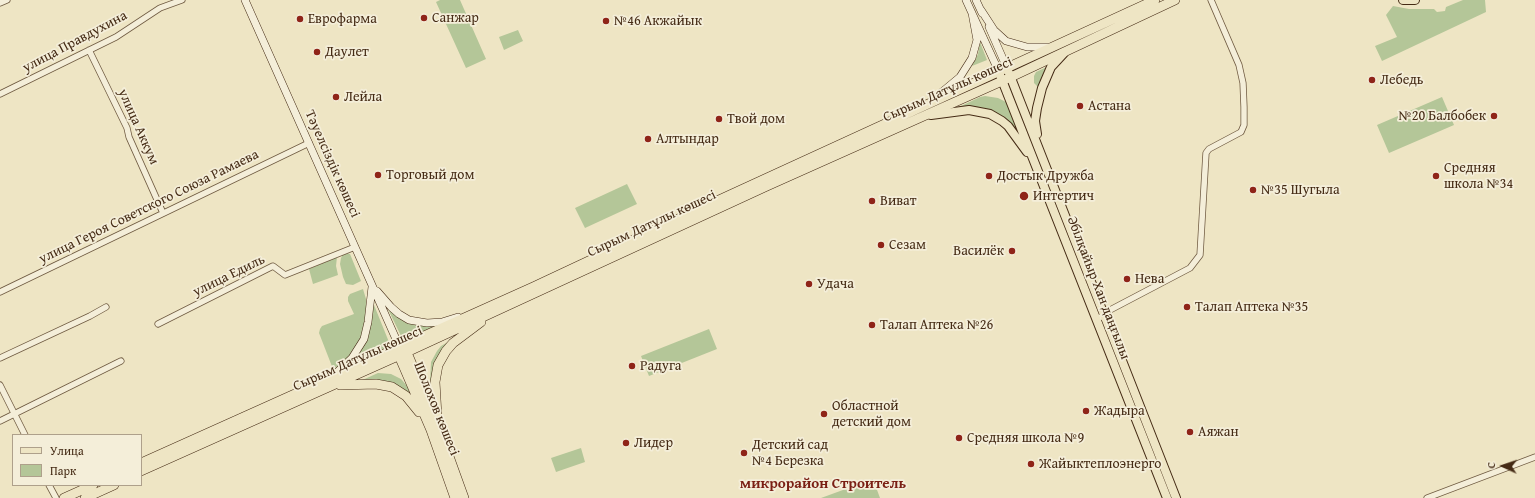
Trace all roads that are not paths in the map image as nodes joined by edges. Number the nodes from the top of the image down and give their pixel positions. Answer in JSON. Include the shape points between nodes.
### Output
{"nodes":[{"id":1,"x":7,"y":0,"type":"edge"},
{"id":2,"x":182,"y":0,"type":"edge"},
{"id":3,"x":245,"y":0,"type":"edge"},
{"id":4,"x":966,"y":0,"type":"edge"},
{"id":5,"x":976,"y":0,"type":"edge"},
{"id":6,"x":1155,"y":0,"type":"edge"},
{"id":7,"x":1175,"y":0,"type":"edge"},
{"id":8,"x":1211,"y":0,"type":"edge"},
{"id":9,"x":1403,"y":0,"type":"edge"},
{"id":10,"x":1415,"y":0,"type":"edge"},
{"id":11,"x":0,"y":3,"type":"edge"},
{"id":12,"x":981,"y":10,"type":"junction"},
{"id":13,"x":972,"y":13,"type":"junction"},
{"id":14,"x":1054,"y":47,"type":"junction"},
{"id":15,"x":89,"y":50,"type":"junction"},
{"id":16,"x":1067,"y":50,"type":"junction"},
{"id":17,"x":1005,"y":74,"type":"junction"},
{"id":18,"x":0,"y":94,"type":"edge"},
{"id":19,"x":921,"y":113,"type":"junction"},
{"id":20,"x":309,"y":143,"type":"junction"},
{"id":21,"x":1038,"y":146,"type":"junction"},
{"id":22,"x":1039,"y":174,"type":"junction"},
{"id":23,"x":163,"y":214,"type":"junction"},
{"id":24,"x":355,"y":247,"type":"junction"},
{"id":25,"x":372,"y":285,"type":"junction"},
{"id":26,"x":0,"y":292,"type":"edge"},
{"id":27,"x":106,"y":307,"type":"dead end"},
{"id":28,"x":496,"y":308,"type":"junction"},
{"id":29,"x":1104,"y":315,"type":"junction"},
{"id":30,"x":1097,"y":321,"type":"junction"},
{"id":31,"x":158,"y":324,"type":"dead end"},
{"id":32,"x":402,"y":351,"type":"junction"},
{"id":33,"x":0,"y":358,"type":"edge"},
{"id":34,"x":121,"y":361,"type":"dead end"},
{"id":35,"x":333,"y":381,"type":"junction"},
{"id":36,"x":0,"y":385,"type":"edge"},
{"id":37,"x":15,"y":414,"type":"junction"},
{"id":38,"x":0,"y":421,"type":"edge"},
{"id":39,"x":434,"y":428,"type":"junction"},
{"id":40,"x":25,"y":434,"type":"edge"},
{"id":41,"x":1535,"y":457,"type":"edge"},
{"id":42,"x":142,"y":463,"type":"edge"},
{"id":43,"x":142,"y":471,"type":"edge"},
{"id":44,"x":50,"y":486,"type":"edge"},
{"id":45,"x":91,"y":486,"type":"edge"},
{"id":46,"x":112,"y":486,"type":"edge"},
{"id":47,"x":56,"y":498,"type":"edge"},
{"id":48,"x":64,"y":498,"type":"edge"},
{"id":49,"x":85,"y":498,"type":"edge"},
{"id":50,"x":455,"y":498,"type":"edge"},
{"id":51,"x":464,"y":498,"type":"edge"},
{"id":52,"x":1167,"y":498,"type":"edge"},
{"id":53,"x":1176,"y":498,"type":"edge"},
{"id":54,"x":1428,"y":498,"type":"edge"}],
"edges":[{"from":1,"to":11,"type":"street"},
{"from":2,"to":15,"type":"street","name":"улица Правдухина","via":[[160,8],[116,37]]},
{"from":3,"to":20,"type":"main road","name":"Тәуелсіздік көшесі"},
{"from":4,"to":13,"type":"main road","name":"Әбілқайыр Хан даңғылы"},
{"from":5,"to":12,"type":"main road","name":"Әбілқайыр Хан даңғылы"},
{"from":6,"to":14,"type":"highway","name":"Сырым Датұлы көшесі"},
{"from":7,"to":16,"type":"highway","name":"Сырым Датұлы көшесі"},
{"from":8,"to":29,"type":"street","via":[[1239,65],[1243,83],[1244,125],[1241,132],[1206,153],[1200,255],[1190,268]]},
{"from":9,"to":10,"type":"main road"},
{"from":12,"to":14,"type":"main road","via":[[994,30],[1006,41],[1027,47]]},
{"from":12,"to":17,"type":"main road","name":"Әбілқайыр Хан даңғылы"},
{"from":13,"to":17,"type":"main road","name":"Әбілқайыр Хан даңғылы"},
{"from":13,"to":19,"type":"main road","via":[[977,40],[968,67]]},
{"from":14,"to":17,"type":"highway","name":"Сырым Датұлы көшесі"},
{"from":15,"to":18,"type":"street","name":"улица Правдухина"},
{"from":15,"to":23,"type":"street","name":"улица Аккум","via":[[127,128]]},
{"from":16,"to":17,"type":"highway","name":"Сырым Датұлы көшесі"},
{"from":16,"to":21,"type":"main road","via":[[1051,67],[1042,88],[1035,121]]},
{"from":17,"to":19,"type":"highway","name":"Сырым Датұлы көшесі"},
{"from":17,"to":21,"type":"main road","name":"Әбілқайыр Хан даңғылы"},
{"from":17,"to":22,"type":"main road","name":"Әбілқайыр Хан даңғылы"},
{"from":19,"to":22,"type":"main road","via":[[976,110],[990,114],[1008,126]]},
{"from":19,"to":28,"type":"highway","name":"Сырым Датұлы көшесі","via":[[767,186]]},
{"from":20,"to":23,"type":"street","name":"улица Героя Советского Союза Рамаева"},
{"from":20,"to":24,"type":"main road","name":"Тәуелсіздік көшесі"},
{"from":21,"to":29,"type":"main road","name":"Әбілқайыр Хан даңғылы"},
{"from":22,"to":30,"type":"main road","name":"Әбілқайыр Хан даңғылы"},
{"from":23,"to":26,"type":"street","name":"улица Героя Советского Союза Рамаева"},
{"from":24,"to":25,"type":"main road","name":"Тәуелсіздік көшесі"},
{"from":24,"to":31,"type":"street","name":"улица Едиль","via":[[285,275],[273,266]]},
{"from":25,"to":28,"type":"main road","via":[[399,314],[418,322],[442,322]]},
{"from":25,"to":32,"type":"main road","name":"Тәуелсіздік көшесі"},
{"from":25,"to":35,"type":"main road","via":[[364,339]]},
{"from":27,"to":33,"type":"street"},
{"from":28,"to":32,"type":"highway","name":"Сырым Датұлы көшесі"},
{"from":28,"to":39,"type":"highway","via":[[453,343],[438,365]]},
{"from":29,"to":30,"type":"street"},
{"from":29,"to":53,"type":"main road","name":"Әбілқайыр Хан даңғылы"},
{"from":30,"to":52,"type":"main road","name":"Әбілқайыр Хан даңғылы"},
{"from":32,"to":35,"type":"highway","name":"Сырым Датұлы көшесі"},
{"from":32,"to":39,"type":"highway","name":"Шолохов көшесі"},
{"from":34,"to":37,"type":"street"},
{"from":35,"to":39,"type":"highway","via":[[376,384],[400,391]]},
{"from":35,"to":42,"type":"highway","name":"Сырым Датұлы көшесі"},
{"from":35,"to":43,"type":"highway","name":"Сырым Датұлы көшесі"},
{"from":36,"to":37,"type":"street"},
{"from":37,"to":38,"type":"street"},
{"from":37,"to":40,"type":"street"},
{"from":39,"to":50,"type":"highway","name":"Шолохов көшесі"},
{"from":39,"to":51,"type":"highway","name":"Шолохов көшесі"},
{"from":41,"to":54,"type":"street"},
{"from":44,"to":47,"type":"street"},
{"from":45,"to":48,"type":"highway"},
{"from":46,"to":49,"type":"highway"}]}
